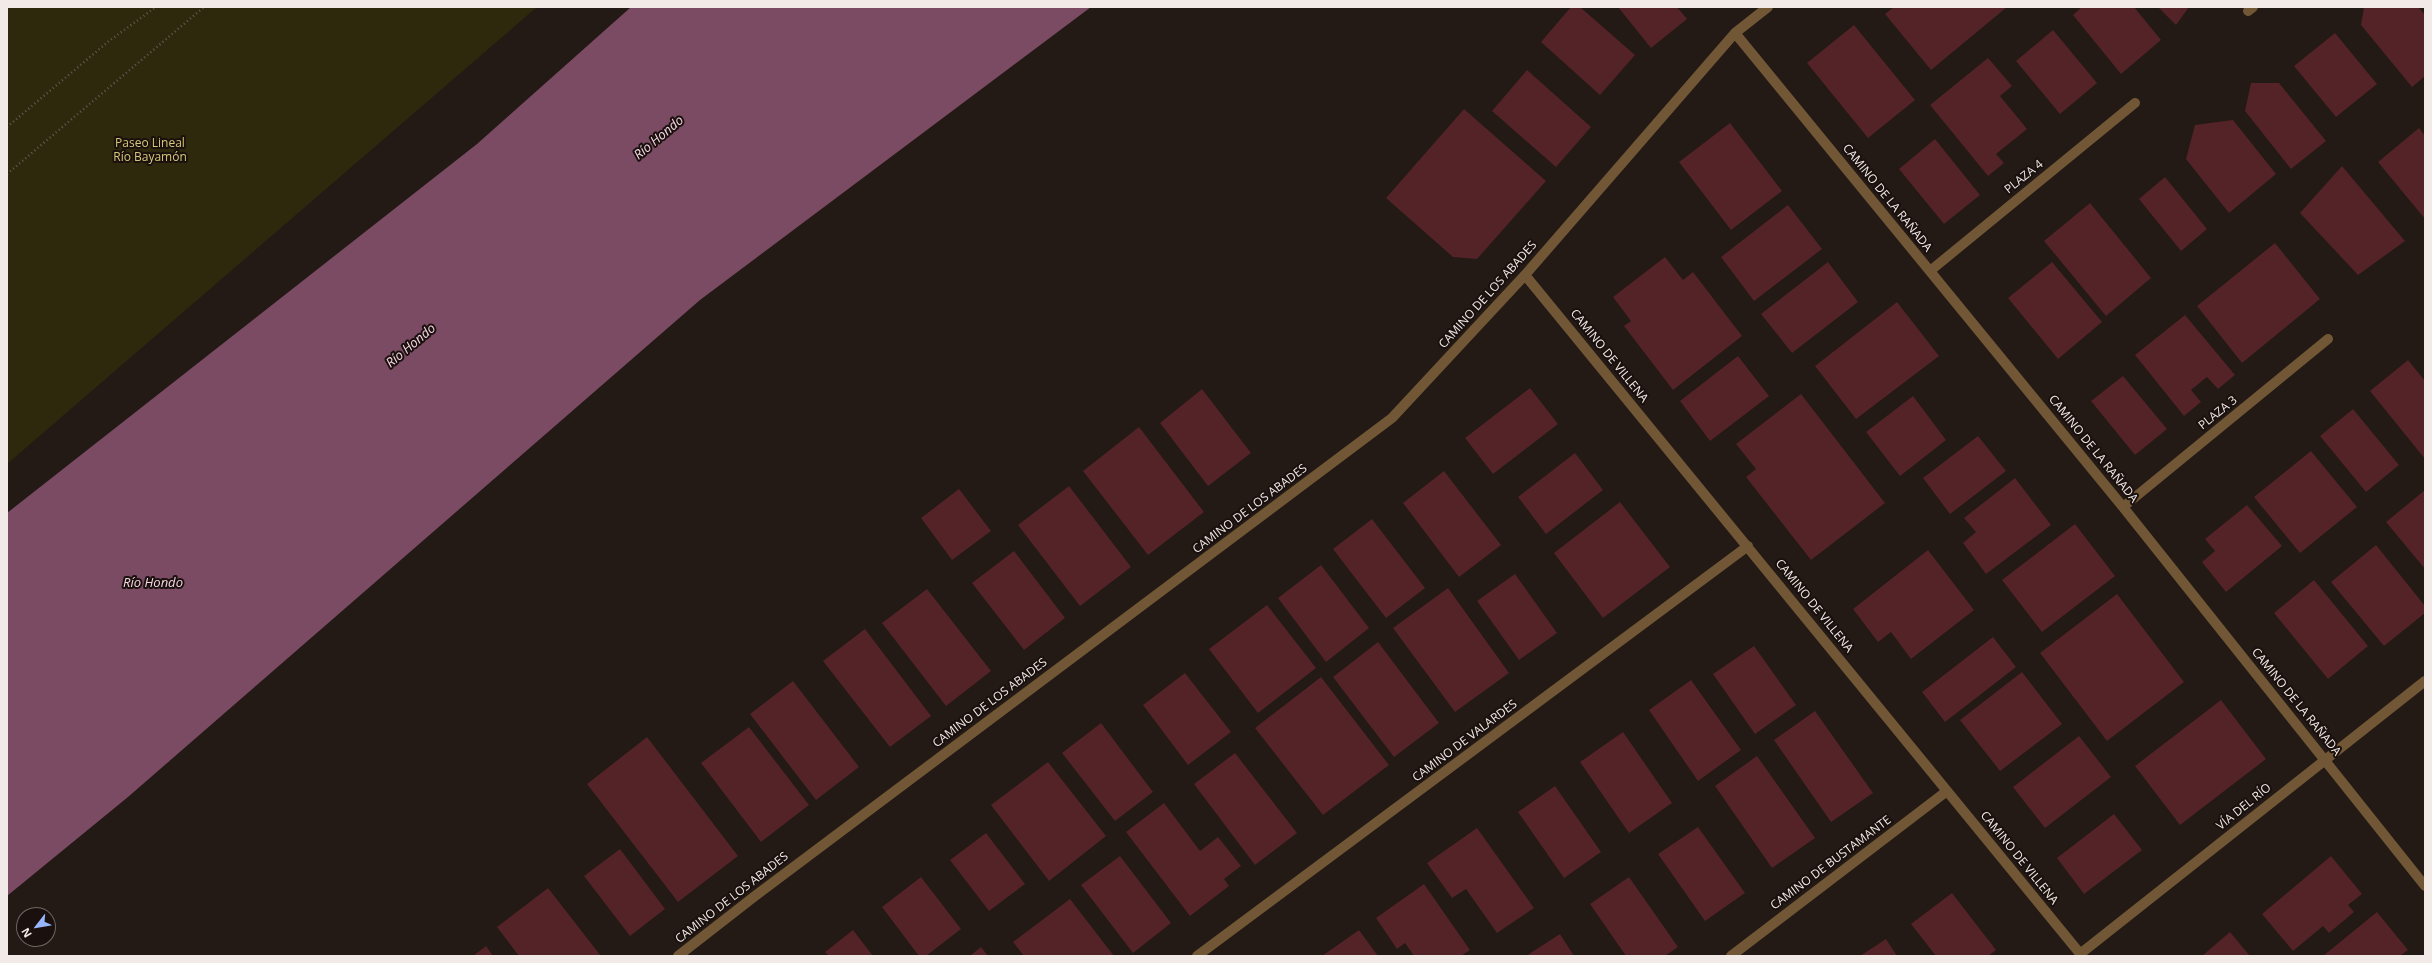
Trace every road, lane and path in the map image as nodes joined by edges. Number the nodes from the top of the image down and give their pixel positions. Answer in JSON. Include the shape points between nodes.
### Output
{"nodes":[{"id":1,"x":156,"y":7,"type":"edge"},
{"id":2,"x":204,"y":7,"type":"edge"},
{"id":3,"x":1768,"y":7,"type":"edge"},
{"id":4,"x":1735,"y":33,"type":"junction"},
{"id":5,"x":2135,"y":103,"type":"dead end"},
{"id":6,"x":7,"y":127,"type":"edge"},
{"id":7,"x":7,"y":174,"type":"edge"},
{"id":8,"x":1930,"y":271,"type":"junction"},
{"id":9,"x":1525,"y":275,"type":"junction"},
{"id":10,"x":2328,"y":339,"type":"dead end"},
{"id":11,"x":2124,"y":507,"type":"junction"},
{"id":12,"x":1748,"y":546,"type":"junction"},
{"id":13,"x":2425,"y":681,"type":"edge"},
{"id":14,"x":2325,"y":759,"type":"junction"},
{"id":15,"x":1947,"y":791,"type":"junction"},
{"id":16,"x":2425,"y":886,"type":"edge"},
{"id":17,"x":2081,"y":955,"type":"edge"},
{"id":18,"x":678,"y":956,"type":"edge"},
{"id":19,"x":1197,"y":956,"type":"edge"},
{"id":20,"x":1731,"y":956,"type":"edge"}],
"edges":[{"from":1,"to":6,"type":"path","via":[[109,41]]},
{"from":2,"to":7,"type":"path"},
{"from":3,"to":4,"type":"street","name":"CAMINO DE LOS ABADES"},
{"from":4,"to":8,"type":"street","name":"CAMINO DE LA RAÑADA"},
{"from":4,"to":9,"type":"street","name":"CAMINO DE LOS ABADES"},
{"from":5,"to":8,"type":"street","name":"PLAZA 4"},
{"from":8,"to":11,"type":"street","name":"CAMINO DE LA RAÑADA"},
{"from":9,"to":12,"type":"street","name":"CAMINO DE VILLENA"},
{"from":9,"to":18,"type":"street","name":"CAMINO DE LOS ABADES","via":[[1392,418],[754,896]]},
{"from":10,"to":11,"type":"street","name":"PLAZA 3"},
{"from":11,"to":14,"type":"street","name":"CAMINO DE LA RAÑADA"},
{"from":12,"to":15,"type":"street","name":"CAMINO DE VILLENA"},
{"from":12,"to":19,"type":"street","name":"CAMINO DE VALARDES"},
{"from":13,"to":14,"type":"street","name":"VÍA DEL RÍO"},
{"from":14,"to":16,"type":"street","name":"CAMINO DE LA RAÑADA"},
{"from":14,"to":17,"type":"street","name":"VÍA DEL RÍO"},
{"from":15,"to":17,"type":"street","name":"CAMINO DE VILLENA"},
{"from":15,"to":20,"type":"street","name":"CAMINO DE BUSTAMANTE"}]}
